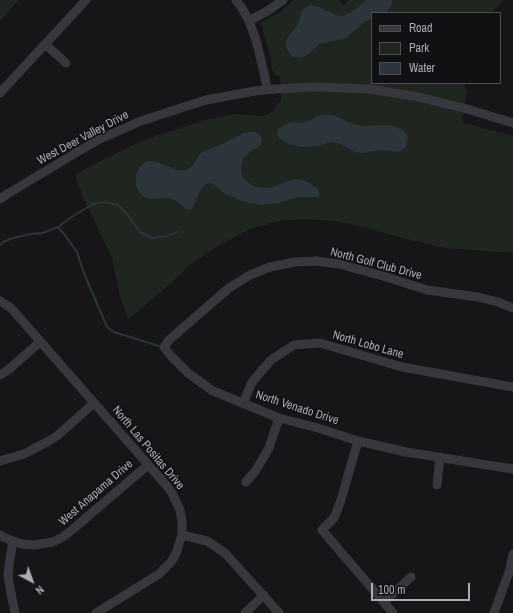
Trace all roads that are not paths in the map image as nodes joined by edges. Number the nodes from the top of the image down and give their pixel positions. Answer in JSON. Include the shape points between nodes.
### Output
{"nodes":[{"id":1,"x":86,"y":0,"type":"edge"},
{"id":2,"x":236,"y":0,"type":"edge"},
{"id":3,"x":283,"y":0,"type":"edge"},
{"id":4,"x":249,"y":21,"type":"junction"},
{"id":5,"x":45,"y":44,"type":"junction"},
{"id":6,"x":66,"y":63,"type":"dead end"},
{"id":7,"x":266,"y":90,"type":"junction"},
{"id":8,"x":0,"y":93,"type":"edge"},
{"id":9,"x":513,"y":122,"type":"edge"},
{"id":10,"x":0,"y":199,"type":"edge"},
{"id":11,"x":0,"y":301,"type":"edge"},
{"id":12,"x":513,"y":308,"type":"edge"},
{"id":13,"x":40,"y":342,"type":"junction"},
{"id":14,"x":164,"y":347,"type":"joint"},
{"id":15,"x":0,"y":375,"type":"edge"},
{"id":16,"x":513,"y":387,"type":"edge"},
{"id":17,"x":94,"y":403,"type":"junction"},
{"id":18,"x":244,"y":403,"type":"junction"},
{"id":19,"x":279,"y":418,"type":"junction"},
{"id":20,"x":358,"y":441,"type":"junction"},
{"id":21,"x":440,"y":457,"type":"junction"},
{"id":22,"x":0,"y":461,"type":"edge"},
{"id":23,"x":148,"y":465,"type":"junction"},
{"id":24,"x":513,"y":469,"type":"edge"},
{"id":25,"x":246,"y":482,"type":"dead end"},
{"id":26,"x":437,"y":485,"type":"dead end"},
{"id":27,"x":0,"y":535,"type":"edge"},
{"id":28,"x":182,"y":535,"type":"junction"},
{"id":29,"x":13,"y":541,"type":"junction"},
{"id":30,"x":513,"y":554,"type":"edge"},
{"id":31,"x":411,"y":577,"type":"dead end"},
{"id":32,"x":264,"y":596,"type":"junction"},
{"id":33,"x":384,"y":602,"type":"junction"},
{"id":34,"x":15,"y":613,"type":"edge"},
{"id":35,"x":96,"y":613,"type":"edge"},
{"id":36,"x":245,"y":613,"type":"edge"},
{"id":37,"x":279,"y":613,"type":"edge"},
{"id":38,"x":393,"y":613,"type":"edge"},
{"id":39,"x":494,"y":613,"type":"edge"}],
"edges":[{"from":1,"to":5,"type":"street"},
{"from":2,"to":4,"type":"street"},
{"from":3,"to":4,"type":"street"},
{"from":4,"to":7,"type":"street","via":[[256,40]]},
{"from":5,"to":6,"type":"street"},
{"from":5,"to":8,"type":"street"},
{"from":7,"to":9,"type":"street","name":"West Deer Valley Drive","via":[[315,87],[376,90],[418,97]]},
{"from":7,"to":10,"type":"street","name":"West Deer Valley Drive","via":[[206,100],[141,121],[98,140]]},
{"from":11,"to":13,"type":"street","name":"North Las Positas Drive","via":[[11,308]]},
{"from":12,"to":14,"type":"street","name":"North Golf Club Drive","via":[[478,297],[427,290],[339,264],[295,262],[257,272],[229,288]]},
{"from":13,"to":15,"type":"street"},
{"from":13,"to":17,"type":"street","name":"North Las Positas Drive"},
{"from":14,"to":18,"type":"street","name":"North Venado Drive","via":[[188,373],[213,391]]},
{"from":16,"to":18,"type":"street","name":"North Lobo Lane","via":[[402,367],[320,343],[301,344],[294,345],[271,360],[252,382]]},
{"from":17,"to":22,"type":"street","via":[[57,436],[24,454]]},
{"from":17,"to":23,"type":"street","name":"North Las Positas Drive"},
{"from":18,"to":19,"type":"street","name":"North Venado Drive"},
{"from":19,"to":20,"type":"street","name":"North Venado Drive"},
{"from":19,"to":25,"type":"street","via":[[269,448]]},
{"from":20,"to":21,"type":"street","name":"North Venado Drive"},
{"from":20,"to":33,"type":"street","via":[[334,518],[322,530]]},
{"from":21,"to":24,"type":"street","name":"North Venado Drive"},
{"from":21,"to":26,"type":"street"},
{"from":23,"to":28,"type":"street","name":"North Las Positas Drive","via":[[176,501],[180,510]]},
{"from":23,"to":29,"type":"street","name":"West Anapama Drive","via":[[63,538],[33,545]]},
{"from":27,"to":29,"type":"street","name":"West Anapama Drive"},
{"from":28,"to":32,"type":"street","via":[[207,541],[225,553]]},
{"from":28,"to":35,"type":"street","via":[[176,553],[167,567]]},
{"from":29,"to":34,"type":"street","via":[[8,576]]},
{"from":30,"to":39,"type":"street"},
{"from":31,"to":33,"type":"street"},
{"from":32,"to":36,"type":"street"},
{"from":32,"to":37,"type":"street"},
{"from":33,"to":38,"type":"street"}]}
